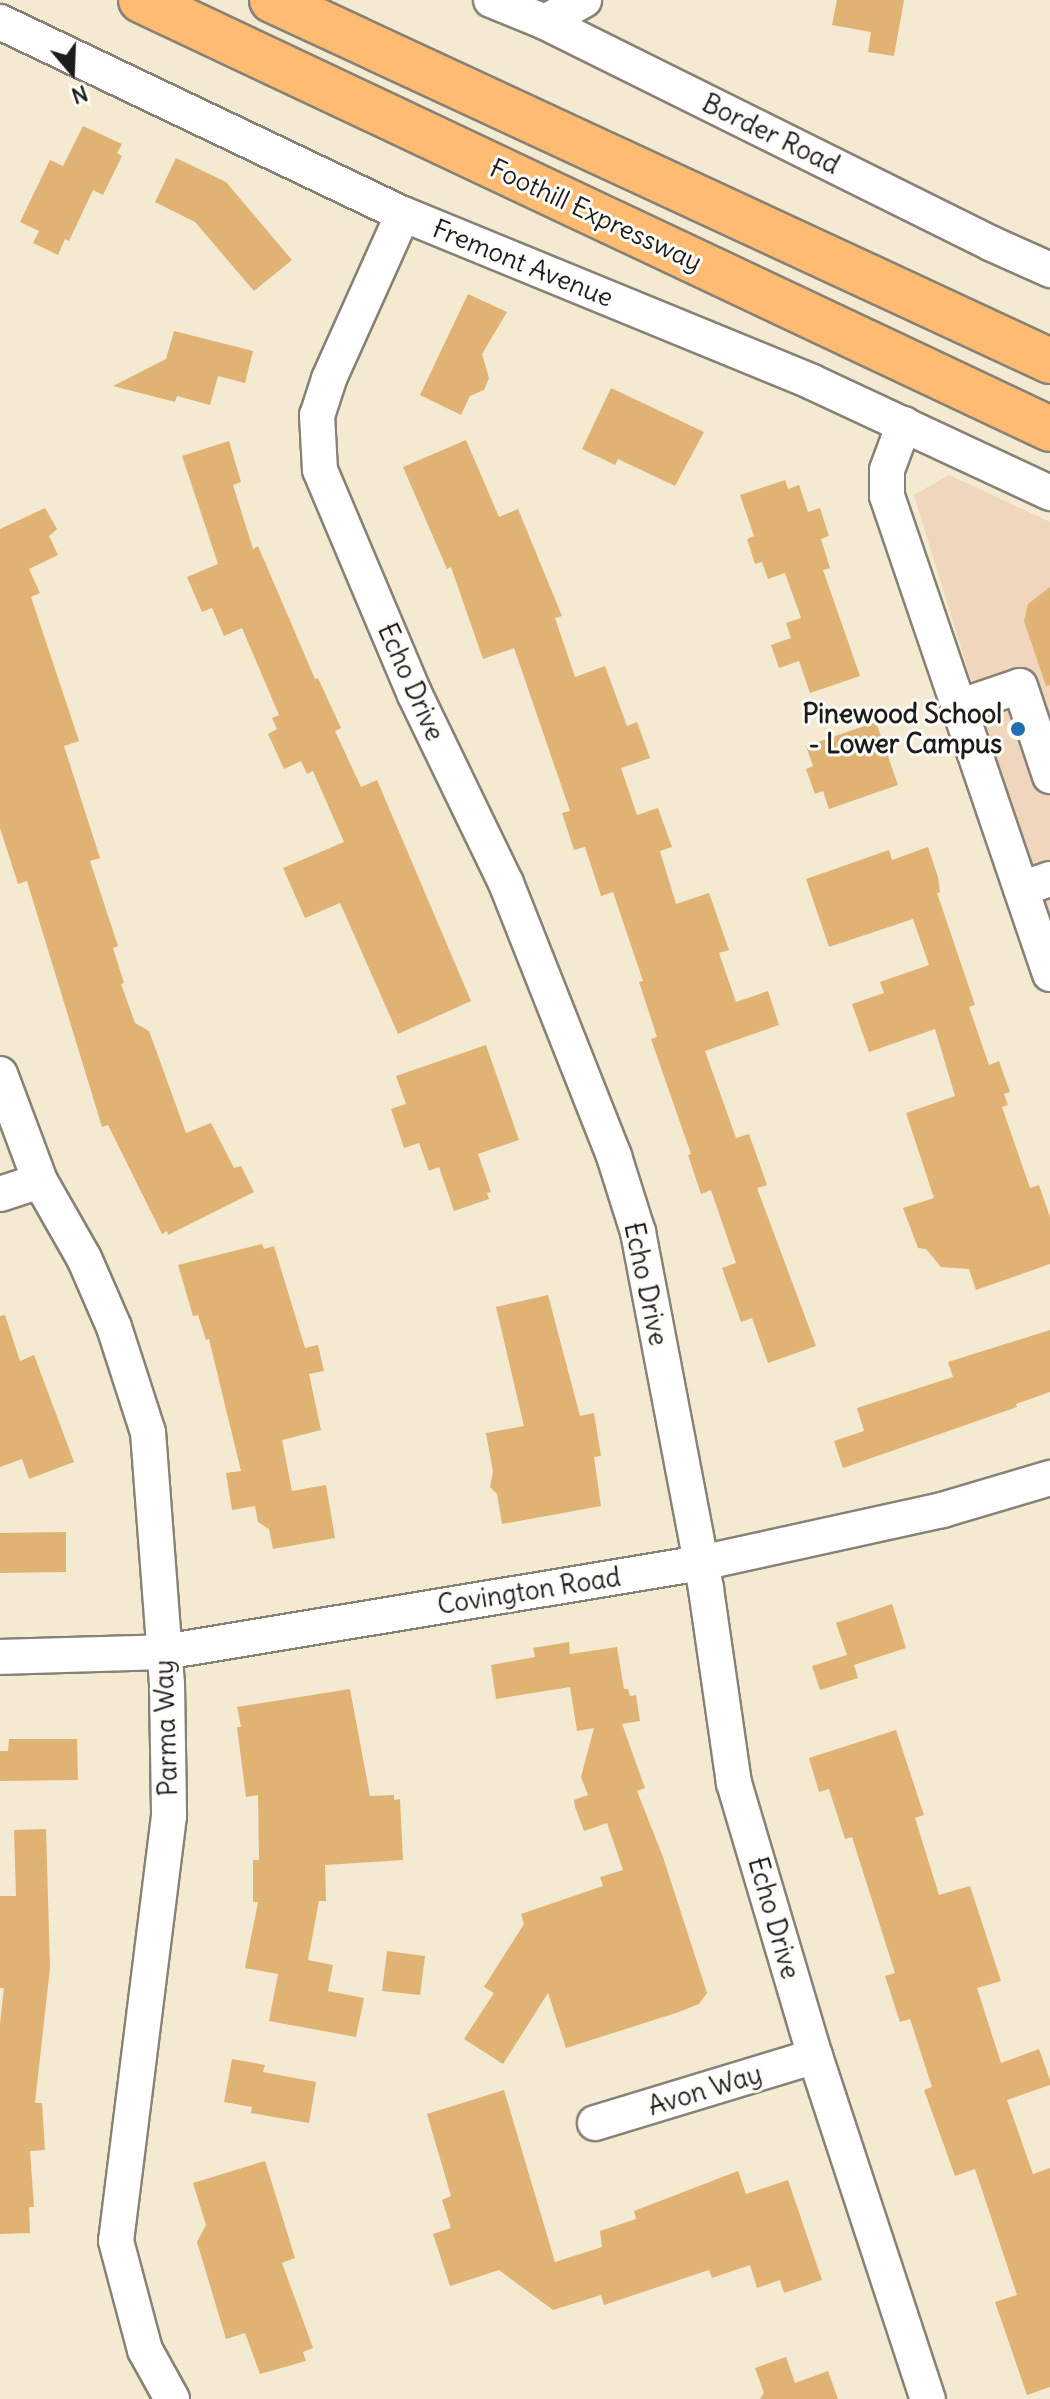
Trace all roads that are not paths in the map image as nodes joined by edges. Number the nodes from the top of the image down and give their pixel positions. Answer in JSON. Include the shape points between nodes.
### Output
{"nodes":[{"id":1,"x":141,"y":0,"type":"edge"},
{"id":2,"x":272,"y":0,"type":"edge"},
{"id":3,"x":491,"y":0,"type":"edge"},
{"id":4,"x":584,"y":0,"type":"edge"},
{"id":5,"x":0,"y":22,"type":"edge"},
{"id":6,"x":545,"y":22,"type":"junction"},
{"id":7,"x":403,"y":214,"type":"junction"},
{"id":8,"x":1050,"y":270,"type":"edge"},
{"id":9,"x":1050,"y":361,"type":"edge"},
{"id":10,"x":904,"y":424,"type":"junction"},
{"id":11,"x":1050,"y":429,"type":"edge"},
{"id":12,"x":1050,"y":493,"type":"edge"},
{"id":13,"x":958,"y":707,"type":"junction"},
{"id":14,"x":1050,"y":776,"type":"edge"},
{"id":15,"x":1035,"y":884,"type":"edge"},
{"id":16,"x":1050,"y":974,"type":"edge"},
{"id":17,"x":0,"y":1074,"type":"edge"},
{"id":18,"x":40,"y":1181,"type":"junction"},
{"id":19,"x":0,"y":1194,"type":"edge"},
{"id":20,"x":1050,"y":1478,"type":"edge"},
{"id":21,"x":701,"y":1563,"type":"junction"},
{"id":22,"x":164,"y":1652,"type":"junction"},
{"id":23,"x":0,"y":1657,"type":"edge"},
{"id":24,"x":815,"y":2056,"type":"junction"},
{"id":25,"x":595,"y":2123,"type":"dead end"},
{"id":26,"x":172,"y":2399,"type":"edge"},
{"id":27,"x":928,"y":2399,"type":"edge"}],
"edges":[{"from":1,"to":11,"type":"highway","name":"Foothill Expressway"},
{"from":2,"to":9,"type":"highway"},
{"from":3,"to":6,"type":"street","name":"Border Road"},
{"from":4,"to":6,"type":"street"},
{"from":5,"to":7,"type":"street","name":"Fremont Avenue"},
{"from":6,"to":8,"type":"street","name":"Border Road"},
{"from":7,"to":10,"type":"street","name":"Fremont Avenue"},
{"from":7,"to":21,"type":"street","name":"Echo Drive","via":[[317,415],[320,470],[415,695],[506,883],[614,1156],[638,1232]]},
{"from":10,"to":12,"type":"street","name":"Fremont Avenue"},
{"from":10,"to":13,"type":"street","via":[[887,470],[887,496]]},
{"from":13,"to":14,"type":"street","via":[[1020,686]]},
{"from":13,"to":15,"type":"street"},
{"from":15,"to":16,"type":"street"},
{"from":17,"to":18,"type":"street","name":"Parma Way"},
{"from":18,"to":19,"type":"street"},
{"from":18,"to":22,"type":"street","name":"Parma Way","via":[[84,1258],[114,1327],[148,1432]]},
{"from":20,"to":21,"type":"street","name":"Covington Road","via":[[942,1510]]},
{"from":21,"to":22,"type":"street","name":"Covington Road"},
{"from":21,"to":24,"type":"street","name":"Echo Drive","via":[[734,1783]]},
{"from":22,"to":23,"type":"street","name":"Covington Road"},
{"from":22,"to":26,"type":"street","name":"Parma Way","via":[[169,1816],[116,2241],[145,2350]]},
{"from":24,"to":25,"type":"street","name":"Avon Way"},
{"from":24,"to":27,"type":"street","name":"Echo Drive"}]}
